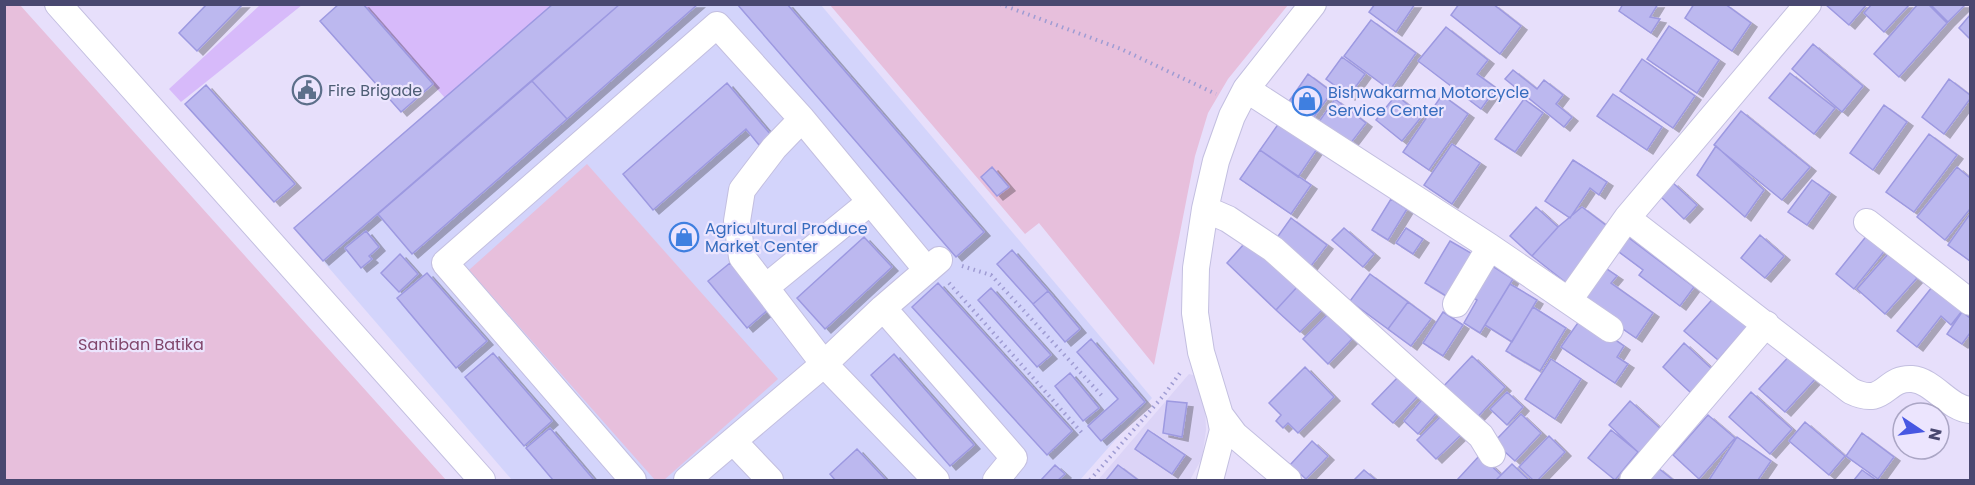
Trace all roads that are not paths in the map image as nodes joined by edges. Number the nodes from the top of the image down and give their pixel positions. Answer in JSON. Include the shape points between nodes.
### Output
{"nodes":[{"id":1,"x":58,"y":4,"type":"edge"},
{"id":2,"x":1312,"y":4,"type":"edge"},
{"id":3,"x":1808,"y":4,"type":"edge"},
{"id":4,"x":718,"y":15,"type":"edge"},
{"id":5,"x":1243,"y":96,"type":"junction"},
{"id":6,"x":802,"y":119,"type":"junction"},
{"id":7,"x":870,"y":202,"type":"junction"},
{"id":8,"x":1205,"y":209,"type":"junction"},
{"id":9,"x":1627,"y":218,"type":"junction"},
{"id":10,"x":1868,"y":222,"type":"dead end"},
{"id":11,"x":1490,"y":247,"type":"junction"},
{"id":12,"x":765,"y":287,"type":"junction"},
{"id":13,"x":1569,"y":300,"type":"junction"},
{"id":14,"x":1971,"y":302,"type":"edge"},
{"id":15,"x":1456,"y":304,"type":"dead end"},
{"id":16,"x":883,"y":308,"type":"junction"},
{"id":17,"x":1766,"y":324,"type":"junction"},
{"id":18,"x":1610,"y":329,"type":"dead end"},
{"id":19,"x":824,"y":364,"type":"junction"},
{"id":20,"x":1971,"y":410,"type":"edge"},
{"id":21,"x":1220,"y":415,"type":"junction"},
{"id":22,"x":733,"y":441,"type":"junction"},
{"id":23,"x":1492,"y":454,"type":"dead end"},
{"id":24,"x":482,"y":480,"type":"edge"},
{"id":25,"x":633,"y":480,"type":"edge"},
{"id":26,"x":687,"y":480,"type":"edge"},
{"id":27,"x":770,"y":480,"type":"edge"},
{"id":28,"x":936,"y":480,"type":"edge"},
{"id":29,"x":996,"y":480,"type":"edge"},
{"id":30,"x":1210,"y":480,"type":"edge"},
{"id":31,"x":1288,"y":480,"type":"edge"},
{"id":32,"x":1633,"y":480,"type":"edge"}],
"edges":[{"from":1,"to":24,"type":"street"},
{"from":2,"to":5,"type":"street"},
{"from":3,"to":9,"type":"street"},
{"from":4,"to":6,"type":"street"},
{"from":4,"to":25,"type":"street","via":[[445,263]]},
{"from":5,"to":8,"type":"street","via":[[1216,162]]},
{"from":5,"to":11,"type":"street"},
{"from":6,"to":7,"type":"street"},
{"from":6,"to":12,"type":"street","via":[[742,190],[737,221],[742,257]]},
{"from":7,"to":12,"type":"street"},
{"from":7,"to":16,"type":"street","via":[[933,265]]},
{"from":8,"to":21,"type":"street","via":[[1196,268],[1195,313],[1201,352]]},
{"from":8,"to":23,"type":"street","via":[[1228,219],[1273,249],[1481,435]]},
{"from":9,"to":13,"type":"street"},
{"from":9,"to":17,"type":"street"},
{"from":10,"to":14,"type":"street"},
{"from":11,"to":13,"type":"street"},
{"from":11,"to":15,"type":"street"},
{"from":12,"to":19,"type":"street"},
{"from":13,"to":18,"type":"street"},
{"from":16,"to":19,"type":"street"},
{"from":16,"to":29,"type":"street","via":[[1014,458]]},
{"from":17,"to":20,"type":"street","via":[[1861,396],[1874,397],[1900,380],[1913,379],[1962,409]]},
{"from":17,"to":32,"type":"street"},
{"from":19,"to":22,"type":"street"},
{"from":19,"to":28,"type":"street"},
{"from":21,"to":30,"type":"street","via":[[1223,430]]},
{"from":21,"to":31,"type":"street","via":[[1235,435]]},
{"from":22,"to":26,"type":"street"},
{"from":22,"to":27,"type":"street"}]}
